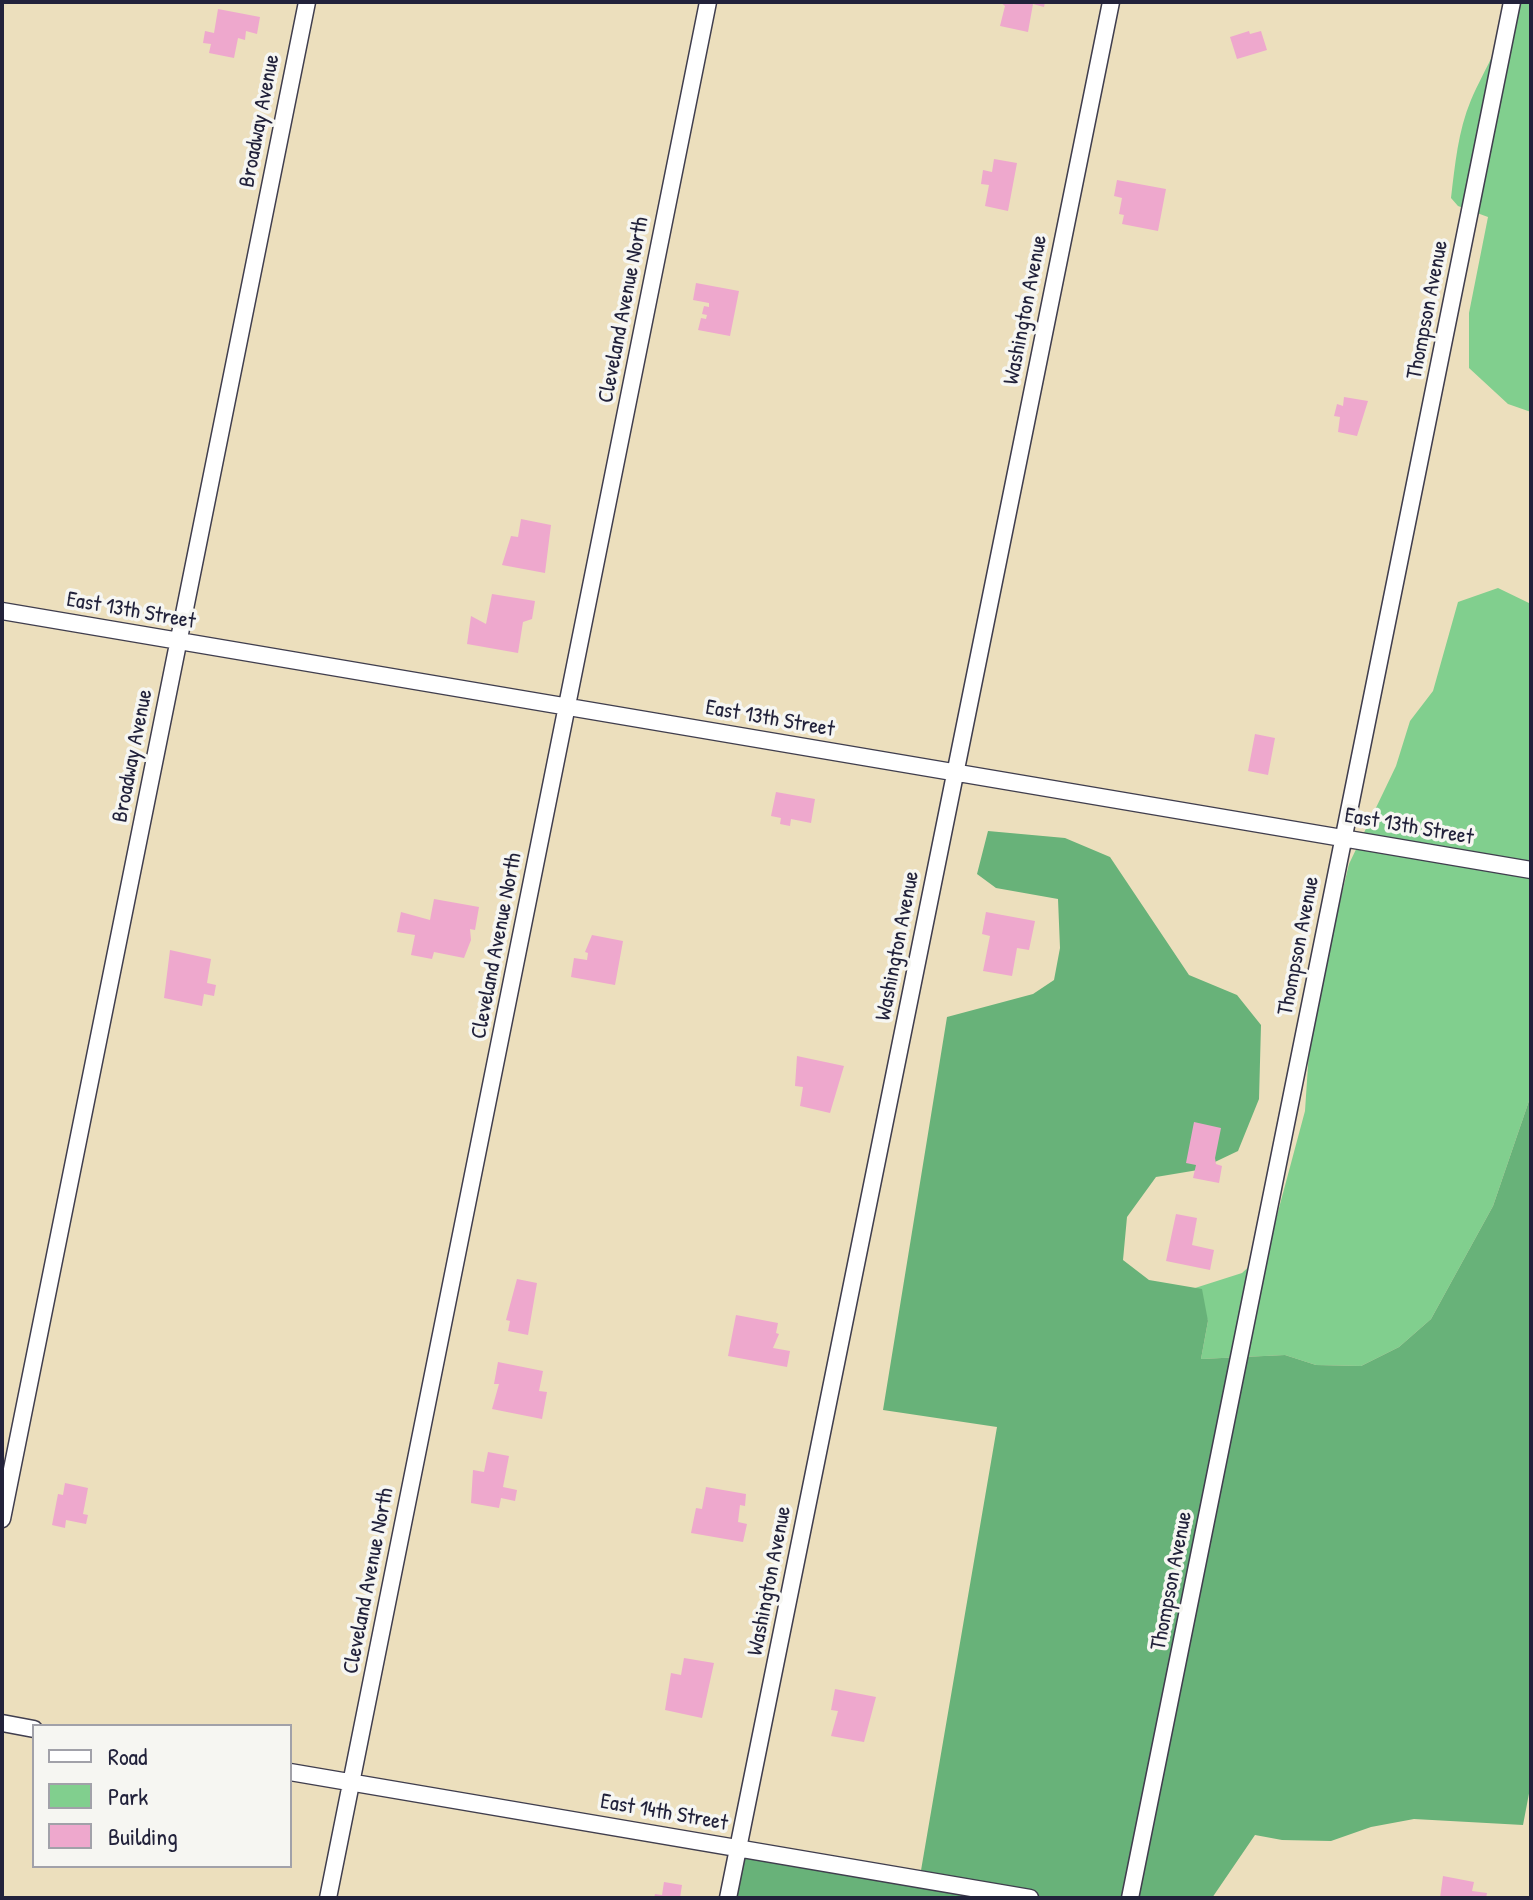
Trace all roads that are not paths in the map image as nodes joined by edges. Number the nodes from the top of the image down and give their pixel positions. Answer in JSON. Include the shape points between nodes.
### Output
{"nodes":[{"id":1,"x":307,"y":2,"type":"edge"},
{"id":2,"x":708,"y":2,"type":"edge"},
{"id":3,"x":1111,"y":2,"type":"edge"},
{"id":4,"x":1512,"y":2,"type":"edge"},
{"id":5,"x":2,"y":611,"type":"edge"},
{"id":6,"x":180,"y":641,"type":"junction"},
{"id":7,"x":567,"y":708,"type":"junction"},
{"id":8,"x":955,"y":773,"type":"junction"},
{"id":9,"x":1343,"y":838,"type":"junction"},
{"id":10,"x":1531,"y":870,"type":"edge"},
{"id":11,"x":2,"y":1519,"type":"edge"},
{"id":12,"x":2,"y":1723,"type":"edge"},
{"id":13,"x":32,"y":1729,"type":"edge"},
{"id":14,"x":292,"y":1772,"type":"edge"},
{"id":15,"x":351,"y":1782,"type":"junction"},
{"id":16,"x":738,"y":1848,"type":"junction"},
{"id":17,"x":328,"y":1898,"type":"edge"},
{"id":18,"x":728,"y":1898,"type":"edge"},
{"id":19,"x":1030,"y":1898,"type":"edge"},
{"id":20,"x":1130,"y":1898,"type":"edge"}],
"edges":[{"from":1,"to":6,"type":"street","name":"Broadway Avenue"},
{"from":2,"to":7,"type":"street","name":"Cleveland Avenue North"},
{"from":3,"to":8,"type":"street","name":"Washington Avenue"},
{"from":4,"to":9,"type":"street","name":"Thompson Avenue"},
{"from":5,"to":6,"type":"street","name":"East 13th Street"},
{"from":6,"to":7,"type":"street","name":"East 13th Street"},
{"from":6,"to":11,"type":"street","name":"Broadway Avenue"},
{"from":7,"to":8,"type":"street","name":"East 13th Street"},
{"from":7,"to":15,"type":"street","name":"Cleveland Avenue North"},
{"from":8,"to":9,"type":"street","name":"East 13th Street"},
{"from":8,"to":16,"type":"street","name":"Washington Avenue"},
{"from":9,"to":10,"type":"street","name":"East 13th Street"},
{"from":9,"to":20,"type":"street","name":"Thompson Avenue"},
{"from":12,"to":13,"type":"street"},
{"from":14,"to":15,"type":"street","name":"East 14th Street"},
{"from":15,"to":16,"type":"street","name":"East 14th Street"},
{"from":15,"to":17,"type":"street","name":"Cleveland Avenue North"},
{"from":16,"to":18,"type":"street","name":"Washington Avenue"},
{"from":16,"to":19,"type":"street","name":"East 14th Street"}]}
